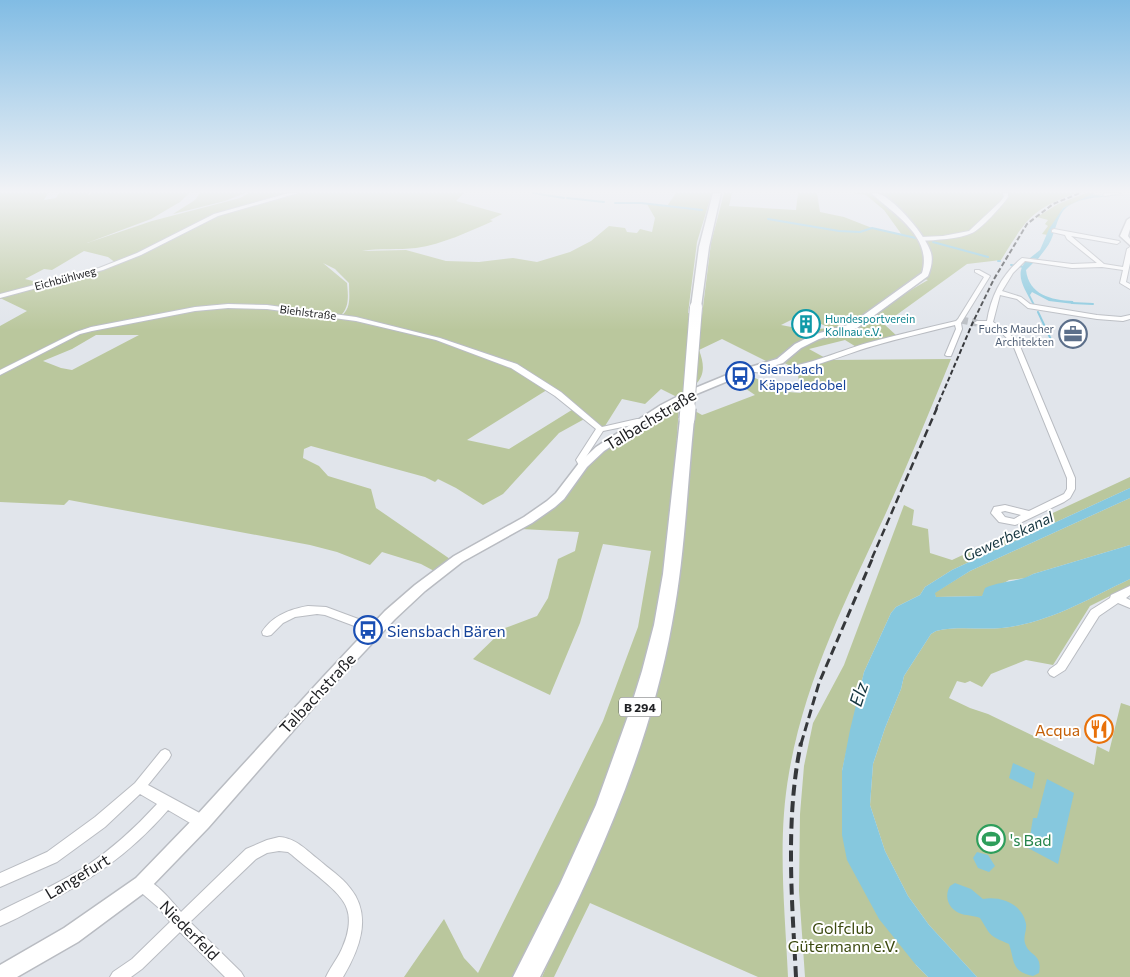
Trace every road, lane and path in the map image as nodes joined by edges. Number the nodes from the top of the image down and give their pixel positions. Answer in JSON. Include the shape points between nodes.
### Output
{"nodes":[{"id":1,"x":169,"y":239,"type":"edge"},
{"id":2,"x":706,"y":239,"type":"edge"},
{"id":3,"x":921,"y":239,"type":"joint"},
{"id":4,"x":930,"y":239,"type":"edge"},
{"id":5,"x":1071,"y":239,"type":"edge"},
{"id":6,"x":1096,"y":239,"type":"edge"},
{"id":7,"x":1117,"y":242,"type":"dead end"},
{"id":8,"x":1130,"y":249,"type":"edge"},
{"id":9,"x":1037,"y":260,"type":"joint"},
{"id":10,"x":1102,"y":265,"type":"junction"},
{"id":11,"x":1126,"y":269,"type":"junction"},
{"id":12,"x":977,"y":271,"type":"dead end"},
{"id":13,"x":1130,"y":287,"type":"edge"},
{"id":14,"x":998,"y":292,"type":"junction"},
{"id":15,"x":0,"y":296,"type":"edge"},
{"id":16,"x":1130,"y":317,"type":"edge"},
{"id":17,"x":958,"y":322,"type":"junction"},
{"id":18,"x":977,"y":323,"type":"tunnel mouth"},
{"id":19,"x":990,"y":323,"type":"junction"},
{"id":20,"x":949,"y":355,"type":"dead end"},
{"id":21,"x":752,"y":369,"type":"junction"},
{"id":22,"x":0,"y":373,"type":"edge"},
{"id":23,"x":642,"y":421,"type":"junction"},
{"id":24,"x":600,"y":429,"type":"junction"},
{"id":25,"x":583,"y":465,"type":"junction"},
{"id":26,"x":1031,"y":515,"type":"dead end"},
{"id":27,"x":1130,"y":590,"type":"edge"},
{"id":28,"x":1115,"y":598,"type":"junction"},
{"id":29,"x":1130,"y":604,"type":"edge"},
{"id":30,"x":376,"y":630,"type":"junction"},
{"id":31,"x":266,"y":632,"type":"dead end"},
{"id":32,"x":1054,"y":672,"type":"dead end"},
{"id":33,"x":165,"y":755,"type":"dead end"},
{"id":34,"x":140,"y":787,"type":"junction"},
{"id":35,"x":167,"y":802,"type":"junction"},
{"id":36,"x":202,"y":822,"type":"junction"},
{"id":37,"x":257,"y":850,"type":"joint"},
{"id":38,"x":0,"y":880,"type":"edge"},
{"id":39,"x":142,"y":884,"type":"junction"},
{"id":40,"x":0,"y":919,"type":"edge"},
{"id":41,"x":180,"y":922,"type":"junction"},
{"id":42,"x":6,"y":975,"type":"edge"},
{"id":43,"x":118,"y":977,"type":"edge"},
{"id":44,"x":236,"y":977,"type":"edge"},
{"id":45,"x":334,"y":977,"type":"edge"},
{"id":46,"x":526,"y":977,"type":"edge"}],
"edges":[{"from":1,"to":15,"type":"street","name":"Eichbühlweg","via":[[101,269]]},
{"from":2,"to":46,"type":"highway","number":"B 294","bridge":true,"via":[[696,307],[680,503],[668,594],[652,665],[600,822]]},
{"from":3,"to":4,"type":"street"},
{"from":3,"to":21,"type":"street","via":[[930,256],[928,270],[921,278],[854,326],[816,337],[780,361]]},
{"from":5,"to":10,"type":"street"},
{"from":6,"to":7,"type":"street"},
{"from":8,"to":11,"type":"street"},
{"from":9,"to":10,"type":"street","via":[[1072,266]]},
{"from":9,"to":14,"type":"street","via":[[1024,259],[1018,263]]},
{"from":10,"to":11,"type":"street"},
{"from":11,"to":13,"type":"street","via":[[1123,283]]},
{"from":12,"to":17,"type":"street","via":[[987,276]]},
{"from":14,"to":16,"type":"street","via":[[1019,298],[1028,306],[1097,317]]},
{"from":14,"to":19,"type":"street"},
{"from":17,"to":20,"type":"street","via":[[959,329]]},
{"from":17,"to":21,"type":"street","name":"Talbachstraße","via":[[869,344],[810,363],[771,371]]},
{"from":18,"to":19,"type":"street"},
{"from":19,"to":26,"type":"street","via":[[1006,332],[1016,344],[1071,478],[1067,496]]},
{"from":21,"to":23,"type":"street","name":"Talbachstraße","via":[[691,393]]},
{"from":22,"to":24,"type":"street","name":"Biehlstraße","via":[[91,329],[210,307],[267,307],[340,316],[413,332],[514,366],[558,394]]},
{"from":23,"to":24,"type":"street","via":[[614,429]]},
{"from":23,"to":25,"type":"street","name":"Talbachstraße","via":[[600,449]]},
{"from":24,"to":25,"type":"street","via":[[580,460]]},
{"from":25,"to":30,"type":"street","name":"Talbachstraße","via":[[551,504],[441,572]]},
{"from":27,"to":28,"type":"street"},
{"from":28,"to":29,"type":"street"},
{"from":28,"to":32,"type":"street","via":[[1095,613],[1061,667]]},
{"from":30,"to":31,"type":"street","via":[[317,610],[284,616]]},
{"from":30,"to":36,"type":"street","name":"Talbachstraße"},
{"from":33,"to":34,"type":"street","name":"Langefurt"},
{"from":34,"to":35,"type":"street"},
{"from":34,"to":38,"type":"street","name":"Langefurt","via":[[52,857]]},
{"from":35,"to":36,"type":"street"},
{"from":35,"to":40,"type":"street","name":"Langefurt","via":[[103,863]]},
{"from":36,"to":39,"type":"street","name":"Talbachstraße"},
{"from":37,"to":41,"type":"street"},
{"from":37,"to":45,"type":"street","via":[[290,845],[339,886],[352,904],[356,916],[354,935],[346,959]]},
{"from":39,"to":41,"type":"street","name":"Niederfeld"},
{"from":39,"to":42,"type":"street","name":"Talbachstraße","via":[[90,922]]},
{"from":41,"to":43,"type":"street","via":[[137,964]]},
{"from":41,"to":44,"type":"street","name":"Niederfeld"}]}
